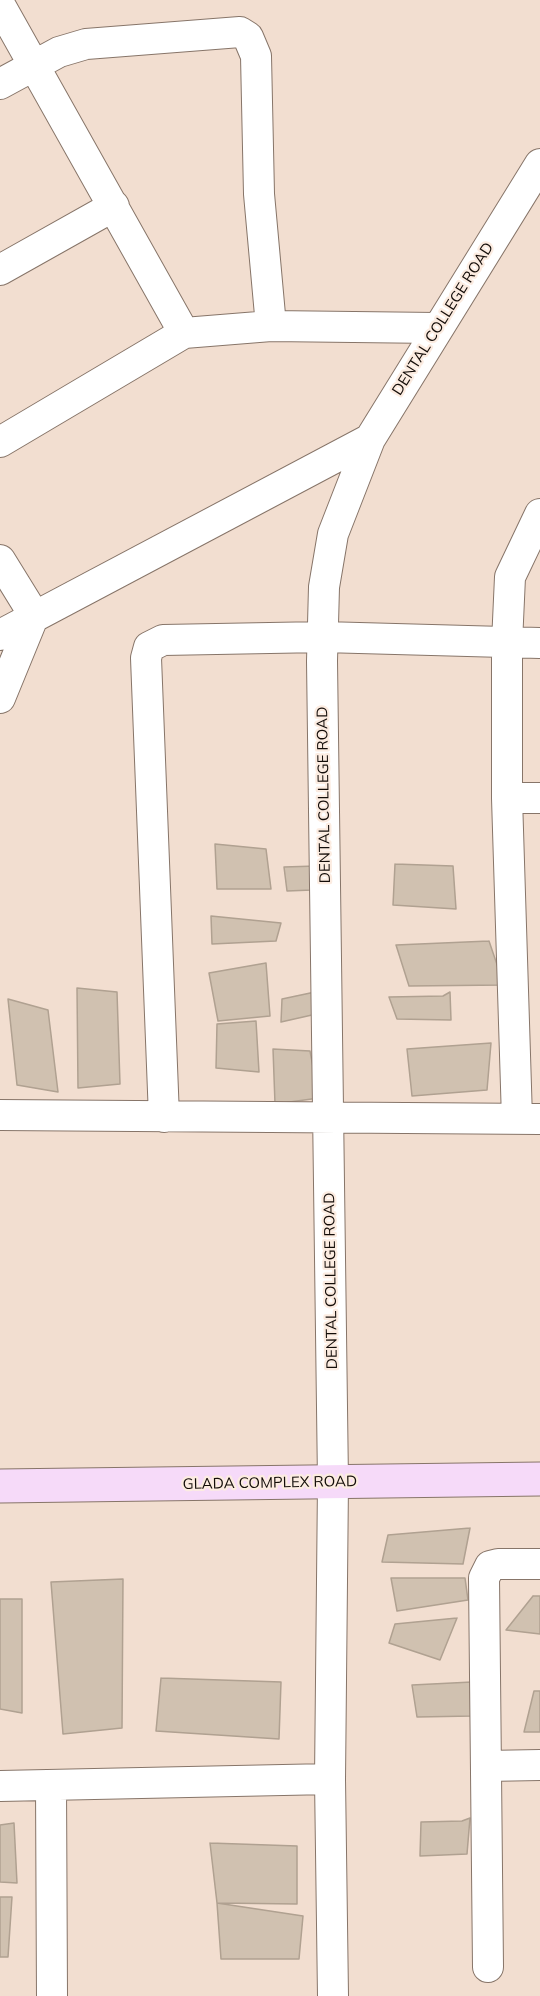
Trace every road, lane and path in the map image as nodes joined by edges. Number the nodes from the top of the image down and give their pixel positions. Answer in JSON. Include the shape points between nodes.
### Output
{"nodes":[{"id":1,"x":0,"y":5,"type":"edge"},
{"id":2,"x":34,"y":65,"type":"junction"},
{"id":3,"x":0,"y":84,"type":"edge"},
{"id":4,"x":540,"y":164,"type":"edge"},
{"id":5,"x":114,"y":206,"type":"junction"},
{"id":6,"x":0,"y":270,"type":"edge"},
{"id":7,"x":272,"y":326,"type":"junction"},
{"id":8,"x":436,"y":328,"type":"junction"},
{"id":9,"x":184,"y":333,"type":"junction"},
{"id":10,"x":370,"y":439,"type":"junction"},
{"id":11,"x":0,"y":441,"type":"edge"},
{"id":12,"x":540,"y":514,"type":"edge"},
{"id":13,"x":0,"y":560,"type":"edge"},
{"id":14,"x":34,"y":615,"type":"junction"},
{"id":15,"x":0,"y":635,"type":"edge"},
{"id":16,"x":323,"y":637,"type":"junction"},
{"id":17,"x":507,"y":643,"type":"junction"},
{"id":18,"x":540,"y":643,"type":"edge"},
{"id":19,"x":0,"y":698,"type":"edge"},
{"id":20,"x":507,"y":798,"type":"junction"},
{"id":21,"x":540,"y":798,"type":"edge"},
{"id":22,"x":0,"y":1115,"type":"edge"},
{"id":23,"x":164,"y":1117,"type":"junction"},
{"id":24,"x":329,"y":1119,"type":"junction"},
{"id":25,"x":528,"y":1119,"type":"edge"},
{"id":26,"x":540,"y":1479,"type":"edge"},
{"id":27,"x":333,"y":1482,"type":"junction"},
{"id":28,"x":0,"y":1486,"type":"edge"},
{"id":29,"x":540,"y":1563,"type":"edge"},
{"id":30,"x":540,"y":1765,"type":"edge"},
{"id":31,"x":486,"y":1766,"type":"junction"},
{"id":32,"x":330,"y":1779,"type":"junction"},
{"id":33,"x":51,"y":1785,"type":"junction"},
{"id":34,"x":0,"y":1786,"type":"edge"},
{"id":35,"x":488,"y":1967,"type":"dead end"},
{"id":36,"x":52,"y":1996,"type":"edge"},
{"id":37,"x":333,"y":1996,"type":"edge"}],
"edges":[{"from":1,"to":2,"type":"street"},
{"from":2,"to":3,"type":"street"},
{"from":2,"to":5,"type":"street"},
{"from":2,"to":7,"type":"street","via":[[86,44],[240,32],[248,37],[256,56],[259,194]]},
{"from":4,"to":8,"type":"street","name":"DENTAL COLLEGE ROAD"},
{"from":5,"to":6,"type":"street"},
{"from":5,"to":9,"type":"street"},
{"from":7,"to":8,"type":"street"},
{"from":7,"to":9,"type":"street"},
{"from":8,"to":10,"type":"street","name":"DENTAL COLLEGE ROAD"},
{"from":9,"to":11,"type":"street"},
{"from":10,"to":14,"type":"street"},
{"from":10,"to":16,"type":"street","name":"DENTAL COLLEGE ROAD","via":[[333,534],[324,586]]},
{"from":12,"to":17,"type":"street","via":[[510,578]]},
{"from":13,"to":14,"type":"street"},
{"from":14,"to":15,"type":"street"},
{"from":14,"to":19,"type":"street"},
{"from":16,"to":17,"type":"street"},
{"from":16,"to":23,"type":"street","via":[[163,640],[149,647],[146,658]]},
{"from":16,"to":24,"type":"street","name":"DENTAL COLLEGE ROAD"},
{"from":17,"to":18,"type":"street"},
{"from":17,"to":20,"type":"street"},
{"from":20,"to":21,"type":"street"},
{"from":20,"to":25,"type":"street"},
{"from":22,"to":23,"type":"street"},
{"from":23,"to":24,"type":"street"},
{"from":24,"to":25,"type":"street"},
{"from":24,"to":27,"type":"street","name":"DENTAL COLLEGE ROAD"},
{"from":26,"to":27,"type":"street","name":"GLADA COMPLEX ROAD"},
{"from":27,"to":28,"type":"street","name":"GLADA COMPLEX ROAD"},
{"from":27,"to":32,"type":"street","name":"DENTAL COLLEGE ROAD"},
{"from":29,"to":31,"type":"street","via":[[498,1564],[486,1571]]},
{"from":30,"to":31,"type":"street"},
{"from":31,"to":35,"type":"street"},
{"from":32,"to":33,"type":"street"},
{"from":32,"to":37,"type":"street","name":"DENTAL COLLEGE ROAD"},
{"from":33,"to":34,"type":"street"},
{"from":33,"to":36,"type":"street"}]}
